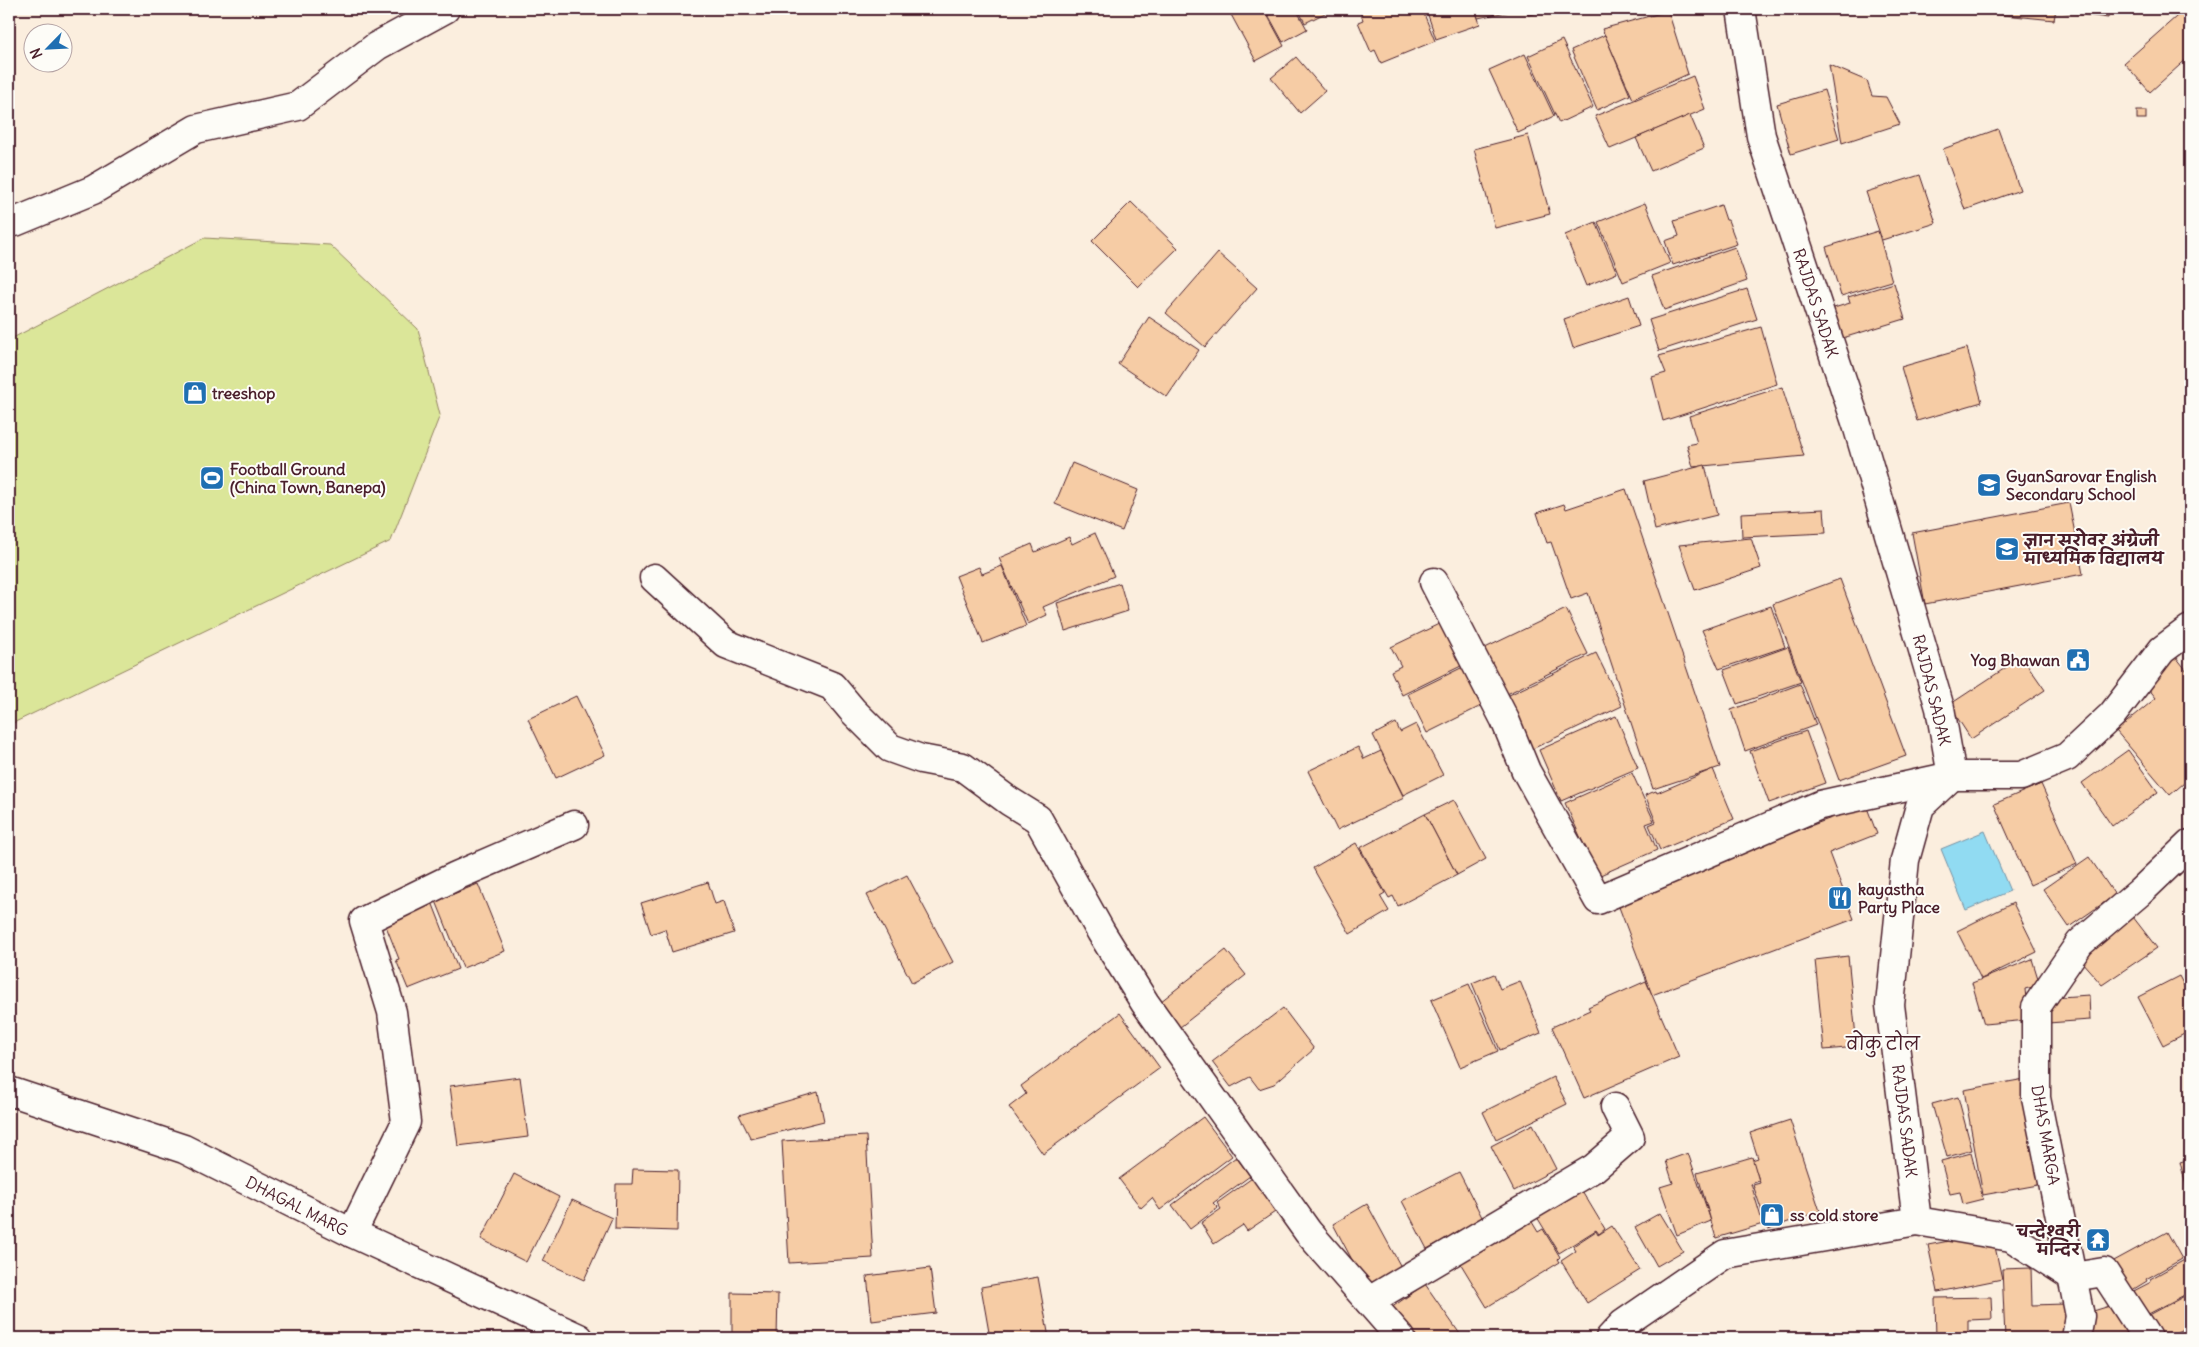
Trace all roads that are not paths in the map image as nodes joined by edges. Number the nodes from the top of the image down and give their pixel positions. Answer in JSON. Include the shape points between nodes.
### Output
{"nodes":[{"id":1,"x":445,"y":9,"type":"edge"},
{"id":2,"x":1741,"y":9,"type":"edge"},
{"id":3,"x":9,"y":222,"type":"edge"},
{"id":4,"x":654,"y":578,"type":"dead end"},
{"id":5,"x":1434,"y":582,"type":"dead end"},
{"id":6,"x":2190,"y":629,"type":"edge"},
{"id":7,"x":1952,"y":776,"type":"junction"},
{"id":8,"x":574,"y":825,"type":"dead end"},
{"id":9,"x":2190,"y":844,"type":"edge"},
{"id":10,"x":9,"y":1091,"type":"edge"},
{"id":11,"x":1615,"y":1107,"type":"dead end"},
{"id":12,"x":1917,"y":1221,"type":"junction"},
{"id":13,"x":352,"y":1233,"type":"junction"},
{"id":14,"x":2073,"y":1277,"type":"junction"},
{"id":15,"x":1369,"y":1302,"type":"junction"},
{"id":16,"x":579,"y":1338,"type":"edge"},
{"id":17,"x":1401,"y":1338,"type":"edge"},
{"id":18,"x":1610,"y":1338,"type":"edge"},
{"id":19,"x":2076,"y":1338,"type":"edge"},
{"id":20,"x":2147,"y":1338,"type":"edge"}],
"edges":[{"from":1,"to":3,"type":"street","via":[[377,46],[298,106],[196,129],[94,190]]},
{"from":2,"to":7,"type":"street","name":"RAJDAS SADAK","via":[[1761,136],[1857,425],[1940,708]]},
{"from":4,"to":15,"type":"street","via":[[726,644],[832,686],[890,748],[921,759],[963,767],[1038,819],[1101,932],[1145,1002],[1308,1232]]},
{"from":5,"to":7,"type":"street","via":[[1506,720],[1526,771],[1598,900],[1820,806]]},
{"from":6,"to":7,"type":"street","via":[[2162,650],[2112,715],[2067,757],[2021,776]]},
{"from":7,"to":12,"type":"street","name":"RAJDAS SADAK","via":[[1920,806],[1905,860],[1890,1006]]},
{"from":8,"to":13,"type":"street","via":[[456,876],[364,921],[392,1012],[406,1122]]},
{"from":9,"to":14,"type":"street","name":"DHAS MARGA","via":[[2080,943],[2036,1006],[2036,1098]]},
{"from":10,"to":13,"type":"street","name":"DHAGAL MARG","via":[[184,1149]]},
{"from":11,"to":15,"type":"street","via":[[1630,1137],[1594,1168]]},
{"from":12,"to":14,"type":"street","via":[[2011,1238]]},
{"from":12,"to":18,"type":"street","via":[[1725,1254],[1623,1324]]},
{"from":13,"to":16,"type":"street","name":"DHAGAL MARG"},
{"from":14,"to":19,"type":"street","name":"DHAS MARGA","via":[[2080,1316]]},
{"from":14,"to":20,"type":"street","via":[[2104,1272]]},
{"from":15,"to":17,"type":"street"}]}
